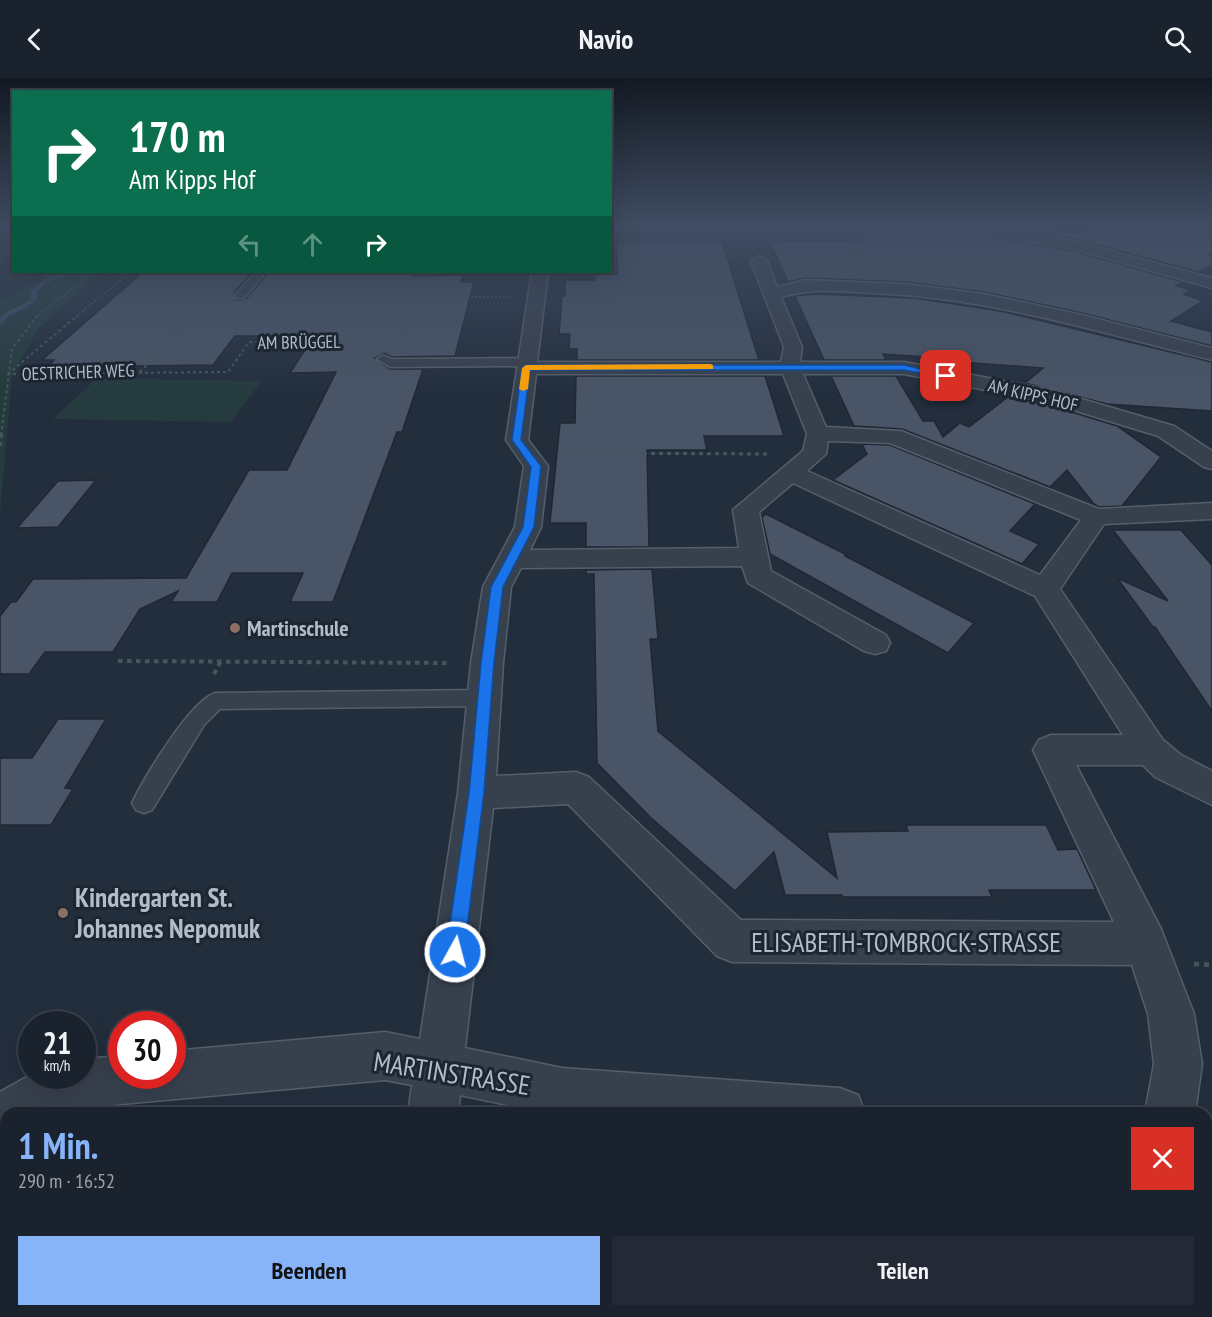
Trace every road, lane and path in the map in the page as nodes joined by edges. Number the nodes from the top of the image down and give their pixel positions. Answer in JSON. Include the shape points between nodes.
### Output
{"nodes":[{"id":1,"x":82,"y":281,"type":"edge"},
{"id":2,"x":119,"y":281,"type":"edge"},
{"id":3,"x":253,"y":281,"type":"edge"},
{"id":4,"x":422,"y":281,"type":"edge"},
{"id":5,"x":768,"y":281,"type":"edge"},
{"id":6,"x":803,"y":281,"type":"edge"},
{"id":7,"x":539,"y":284,"type":"edge"},
{"id":8,"x":805,"y":285,"type":"junction"},
{"id":9,"x":771,"y":294,"type":"junction"},
{"id":10,"x":240,"y":296,"type":"junction"},
{"id":11,"x":416,"y":297,"type":"junction"},
{"id":12,"x":376,"y":341,"type":"dead end"},
{"id":13,"x":1212,"y":354,"type":"edge"},
{"id":14,"x":386,"y":361,"type":"joint"},
{"id":15,"x":526,"y":365,"type":"junction"},
{"id":16,"x":790,"y":366,"type":"junction"},
{"id":17,"x":140,"y":372,"type":"junction"},
{"id":18,"x":7,"y":374,"type":"junction"},
{"id":19,"x":1166,"y":431,"type":"junction"},
{"id":20,"x":818,"y":434,"type":"junction"},
{"id":21,"x":1212,"y":439,"type":"edge"},
{"id":22,"x":0,"y":446,"type":"edge"},
{"id":23,"x":526,"y":452,"type":"junction"},
{"id":24,"x":726,"y":454,"type":"dead end"},
{"id":25,"x":1212,"y":462,"type":"edge"},
{"id":26,"x":793,"y":474,"type":"junction"},
{"id":27,"x":1212,"y":511,"type":"edge"},
{"id":28,"x":1096,"y":517,"type":"junction"},
{"id":29,"x":754,"y":557,"type":"junction"},
{"id":30,"x":513,"y":559,"type":"junction"},
{"id":31,"x":1045,"y":590,"type":"junction"},
{"id":32,"x":875,"y":643,"type":"dead end"},
{"id":33,"x":118,"y":661,"type":"dead end"},
{"id":34,"x":487,"y":663,"type":"junction"},
{"id":35,"x":484,"y":698,"type":"junction"},
{"id":36,"x":1151,"y":750,"type":"junction"},
{"id":37,"x":1212,"y":789,"type":"edge"},
{"id":38,"x":476,"y":793,"type":"junction"},
{"id":39,"x":144,"y":803,"type":"dead end"},
{"id":40,"x":1146,"y":944,"type":"junction"},
{"id":41,"x":440,"y":1066,"type":"junction"},
{"id":42,"x":186,"y":1074,"type":"edge"},
{"id":43,"x":108,"y":1081,"type":"edge"},
{"id":44,"x":22,"y":1107,"type":"edge"},
{"id":45,"x":434,"y":1107,"type":"edge"},
{"id":46,"x":761,"y":1107,"type":"edge"},
{"id":47,"x":1171,"y":1107,"type":"edge"}],
"edges":[{"from":1,"to":18,"type":"path","via":[[33,319],[12,349]]},
{"from":2,"to":18,"type":"path","name":"OESTRICHER WEG"},
{"from":3,"to":10,"type":"lane"},
{"from":4,"to":11,"type":"path"},
{"from":5,"to":9,"type":"street"},
{"from":6,"to":8,"type":"street"},
{"from":7,"to":11,"type":"path"},
{"from":7,"to":15,"type":"street"},
{"from":8,"to":9,"type":"street"},
{"from":8,"to":13,"type":"street","via":[[906,289],[984,299]]},
{"from":9,"to":16,"type":"street","via":[[794,347]]},
{"from":10,"to":11,"type":"path","name":"OESTRICHER WEG"},
{"from":10,"to":17,"type":"path","name":"OESTRICHER WEG","via":[[210,297]]},
{"from":11,"to":14,"type":"path"},
{"from":12,"to":17,"type":"path","name":"AM BRÜGGEL","via":[[249,342],[228,372]]},
{"from":14,"to":15,"type":"lane"},
{"from":15,"to":16,"type":"street","name":"AM KIPPS HOF"},
{"from":15,"to":23,"type":"street","via":[[517,440]]},
{"from":16,"to":19,"type":"street","name":"AM KIPPS HOF","via":[[904,368],[1051,396]]},
{"from":16,"to":20,"type":"street"},
{"from":17,"to":18,"type":"path","name":"OESTRICHER WEG"},
{"from":18,"to":22,"type":"path"},
{"from":19,"to":21,"type":"street","name":"AM KIPPS HOF"},
{"from":19,"to":25,"type":"street","name":"AM KIPPS HOF"},
{"from":20,"to":26,"type":"street","via":[[814,454]]},
{"from":20,"to":28,"type":"street","via":[[893,436]]},
{"from":23,"to":24,"type":"path"},
{"from":23,"to":30,"type":"street","via":[[536,466],[528,527]]},
{"from":26,"to":29,"type":"street","via":[[746,510]]},
{"from":26,"to":31,"type":"street"},
{"from":27,"to":28,"type":"street"},
{"from":28,"to":31,"type":"street"},
{"from":29,"to":30,"type":"street"},
{"from":29,"to":32,"type":"street","via":[[758,576]]},
{"from":30,"to":34,"type":"street","via":[[497,587]]},
{"from":31,"to":36,"type":"street"},
{"from":33,"to":34,"type":"path"},
{"from":34,"to":35,"type":"street"},
{"from":35,"to":38,"type":"street"},
{"from":35,"to":39,"type":"lane","via":[[215,701],[196,720]]},
{"from":36,"to":37,"type":"street","via":[[1168,766]]},
{"from":36,"to":40,"type":"street","via":[[1052,750]]},
{"from":38,"to":40,"type":"street","name":"ELISABETH-TOMBROCK-STRASSE","via":[[576,788],[732,941]]},
{"from":38,"to":41,"type":"street"},
{"from":40,"to":47,"type":"street","via":[[1172,1014],[1178,1064]]},
{"from":41,"to":42,"type":"street","name":"MARTINSTRASSE","via":[[385,1056]]},
{"from":41,"to":45,"type":"street"},
{"from":41,"to":46,"type":"street","name":"MARTINSTRASSE","via":[[562,1092]]},
{"from":43,"to":44,"type":"street","name":"MARTINSTRASSE","via":[[60,1085]]}]}
